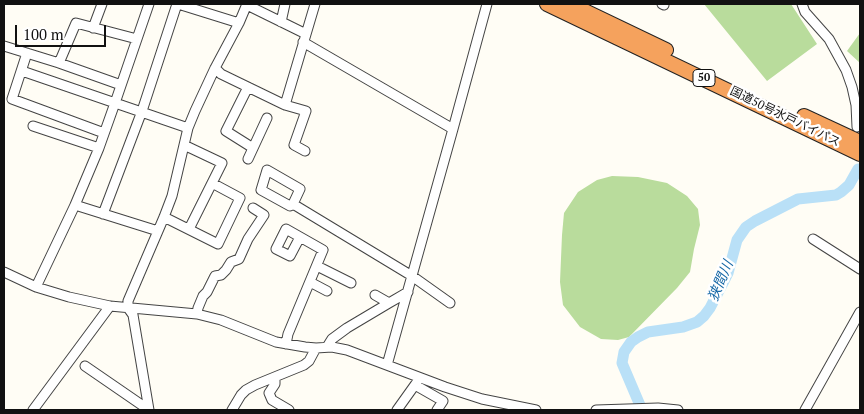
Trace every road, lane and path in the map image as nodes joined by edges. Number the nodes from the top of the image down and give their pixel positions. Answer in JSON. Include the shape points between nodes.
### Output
{"nodes":[{"id":1,"x":102,"y":4,"type":"edge"},
{"id":2,"x":149,"y":4,"type":"edge"},
{"id":3,"x":178,"y":4,"type":"edge"},
{"id":4,"x":247,"y":4,"type":"edge"},
{"id":5,"x":285,"y":4,"type":"edge"},
{"id":6,"x":315,"y":4,"type":"edge"},
{"id":7,"x":487,"y":4,"type":"edge"},
{"id":8,"x":547,"y":4,"type":"edge"},
{"id":9,"x":570,"y":4,"type":"edge"},
{"id":10,"x":802,"y":4,"type":"edge"},
{"id":11,"x":281,"y":22,"type":"junction"},
{"id":12,"x":239,"y":23,"type":"junction"},
{"id":13,"x":93,"y":28,"type":"junction"},
{"id":14,"x":304,"y":38,"type":"junction"},
{"id":15,"x":137,"y":39,"type":"junction"},
{"id":16,"x":4,"y":46,"type":"edge"},
{"id":17,"x":28,"y":53,"type":"junction"},
{"id":18,"x":59,"y":63,"type":"junction"},
{"id":19,"x":214,"y":68,"type":"junction"},
{"id":20,"x":22,"y":71,"type":"junction"},
{"id":21,"x":121,"y":86,"type":"junction"},
{"id":22,"x":248,"y":87,"type":"junction"},
{"id":23,"x":856,"y":89,"type":"edge"},
{"id":24,"x":115,"y":103,"type":"junction"},
{"id":25,"x":285,"y":105,"type":"junction"},
{"id":26,"x":142,"y":112,"type":"junction"},
{"id":27,"x":267,"y":118,"type":"dead end"},
{"id":28,"x":33,"y":126,"type":"dead end"},
{"id":29,"x":188,"y":128,"type":"junction"},
{"id":30,"x":453,"y":129,"type":"junction"},
{"id":31,"x":104,"y":133,"type":"junction"},
{"id":32,"x":857,"y":134,"type":"edge"},
{"id":33,"x":184,"y":146,"type":"junction"},
{"id":34,"x":99,"y":148,"type":"junction"},
{"id":35,"x":253,"y":148,"type":"junction"},
{"id":36,"x":305,"y":151,"type":"dead end"},
{"id":37,"x":860,"y":154,"type":"edge"},
{"id":38,"x":248,"y":159,"type":"dead end"},
{"id":39,"x":212,"y":183,"type":"junction"},
{"id":40,"x":293,"y":204,"type":"junction"},
{"id":41,"x":75,"y":205,"type":"junction"},
{"id":42,"x":253,"y":208,"type":"dead end"},
{"id":43,"x":103,"y":214,"type":"junction"},
{"id":44,"x":164,"y":217,"type":"junction"},
{"id":45,"x":189,"y":229,"type":"junction"},
{"id":46,"x":158,"y":231,"type":"junction"},
{"id":47,"x":300,"y":237,"type":"dead end"},
{"id":48,"x":813,"y":239,"type":"dead end"},
{"id":49,"x":317,"y":266,"type":"junction"},
{"id":50,"x":860,"y":269,"type":"edge"},
{"id":51,"x":4,"y":272,"type":"edge"},
{"id":52,"x":412,"y":276,"type":"junction"},
{"id":53,"x":310,"y":282,"type":"junction"},
{"id":54,"x":351,"y":283,"type":"dead end"},
{"id":55,"x":36,"y":287,"type":"junction"},
{"id":56,"x":327,"y":291,"type":"dead end"},
{"id":57,"x":408,"y":292,"type":"junction"},
{"id":58,"x":375,"y":295,"type":"dead end"},
{"id":59,"x":388,"y":302,"type":"junction"},
{"id":60,"x":450,"y":303,"type":"dead end"},
{"id":61,"x":110,"y":306,"type":"junction"},
{"id":62,"x":128,"y":308,"type":"junction"},
{"id":63,"x":860,"y":312,"type":"edge"},
{"id":64,"x":197,"y":314,"type":"junction"},
{"id":65,"x":286,"y":344,"type":"junction"},
{"id":66,"x":327,"y":347,"type":"junction"},
{"id":67,"x":316,"y":348,"type":"junction"},
{"id":68,"x":387,"y":365,"type":"junction"},
{"id":69,"x":85,"y":366,"type":"dead end"},
{"id":70,"x":275,"y":377,"type":"junction"},
{"id":71,"x":418,"y":382,"type":"junction"},
{"id":72,"x":508,"y":408,"type":"edge"},
{"id":73,"x":32,"y":410,"type":"edge"},
{"id":74,"x":149,"y":410,"type":"edge"},
{"id":75,"x":232,"y":410,"type":"edge"},
{"id":76,"x":289,"y":410,"type":"edge"},
{"id":77,"x":398,"y":410,"type":"edge"},
{"id":78,"x":437,"y":410,"type":"edge"},
{"id":79,"x":536,"y":410,"type":"edge"},
{"id":80,"x":596,"y":410,"type":"edge"},
{"id":81,"x":678,"y":410,"type":"edge"},
{"id":82,"x":805,"y":410,"type":"edge"}],
"edges":[{"from":1,"to":13,"type":"street"},
{"from":2,"to":15,"type":"street"},
{"from":3,"to":12,"type":"street"},
{"from":3,"to":26,"type":"street"},
{"from":4,"to":11,"type":"street"},
{"from":4,"to":12,"type":"street"},
{"from":5,"to":11,"type":"street"},
{"from":6,"to":14,"type":"street"},
{"from":7,"to":30,"type":"street"},
{"from":8,"to":37,"type":"highway","name":"国道50号水戸バイパス","number":"50"},
{"from":9,"to":32,"type":"highway","name":"国道50号水戸バイパス","number":"50"},
{"from":10,"to":23,"type":"street","via":[[805,12],[829,39]]},
{"from":11,"to":14,"type":"street"},
{"from":12,"to":19,"type":"street"},
{"from":13,"to":15,"type":"street"},
{"from":13,"to":18,"type":"street","via":[[76,23]]},
{"from":14,"to":25,"type":"street"},
{"from":14,"to":30,"type":"street"},
{"from":15,"to":21,"type":"street"},
{"from":16,"to":17,"type":"street"},
{"from":17,"to":18,"type":"street"},
{"from":17,"to":20,"type":"street"},
{"from":18,"to":21,"type":"street"},
{"from":19,"to":22,"type":"street"},
{"from":19,"to":29,"type":"street"},
{"from":20,"to":24,"type":"street"},
{"from":20,"to":31,"type":"street","via":[[12,99]]},
{"from":21,"to":24,"type":"street"},
{"from":22,"to":25,"type":"street"},
{"from":22,"to":35,"type":"street","via":[[226,131]]},
{"from":23,"to":32,"type":"street"},
{"from":24,"to":26,"type":"street"},
{"from":24,"to":31,"type":"street"},
{"from":25,"to":36,"type":"street","via":[[306,111],[294,145]]},
{"from":26,"to":29,"type":"street"},
{"from":26,"to":43,"type":"street"},
{"from":27,"to":35,"type":"street"},
{"from":28,"to":34,"type":"street"},
{"from":29,"to":33,"type":"street"},
{"from":30,"to":52,"type":"street"},
{"from":31,"to":34,"type":"street"},
{"from":33,"to":39,"type":"street","via":[[222,163]]},
{"from":33,"to":44,"type":"street"},
{"from":34,"to":41,"type":"street"},
{"from":35,"to":38,"type":"street"},
{"from":39,"to":45,"type":"street"},
{"from":39,"to":45,"type":"street","via":[[240,198],[218,244]]},
{"from":40,"to":40,"type":"street","via":[[300,189],[267,170],[261,190],[290,206]]},
{"from":40,"to":52,"type":"street"},
{"from":41,"to":43,"type":"street"},
{"from":41,"to":55,"type":"street"},
{"from":42,"to":64,"type":"street","via":[[264,215],[239,259],[231,262],[221,275],[215,276]]},
{"from":43,"to":46,"type":"street"},
{"from":44,"to":45,"type":"street"},
{"from":44,"to":46,"type":"street"},
{"from":46,"to":62,"type":"street","via":[[128,301]]},
{"from":47,"to":49,"type":"street","via":[[324,250]]},
{"from":48,"to":50,"type":"street"},
{"from":49,"to":53,"type":"street"},
{"from":49,"to":54,"type":"street"},
{"from":51,"to":55,"type":"street"},
{"from":52,"to":57,"type":"street"},
{"from":52,"to":60,"type":"street"},
{"from":53,"to":56,"type":"street"},
{"from":53,"to":65,"type":"street"},
{"from":55,"to":61,"type":"street"},
{"from":57,"to":59,"type":"street"},
{"from":57,"to":68,"type":"street"},
{"from":58,"to":59,"type":"street"},
{"from":59,"to":66,"type":"street","via":[[332,339]]},
{"from":61,"to":62,"type":"street"},
{"from":61,"to":73,"type":"street"},
{"from":62,"to":64,"type":"street"},
{"from":62,"to":74,"type":"street","via":[[133,315]]},
{"from":63,"to":82,"type":"street"},
{"from":64,"to":65,"type":"street"},
{"from":65,"to":67,"type":"street"},
{"from":66,"to":67,"type":"street"},
{"from":66,"to":68,"type":"street","via":[[347,350]]},
{"from":67,"to":70,"type":"street","via":[[304,366]]},
{"from":68,"to":71,"type":"street"},
{"from":69,"to":74,"type":"street"},
{"from":70,"to":75,"type":"street","via":[[246,390]]},
{"from":70,"to":76,"type":"street","via":[[269,393],[272,400]]},
{"from":71,"to":72,"type":"street"},
{"from":71,"to":77,"type":"street"},
{"from":71,"to":78,"type":"street","via":[[443,401]]},
{"from":72,"to":79,"type":"street"},
{"from":80,"to":81,"type":"street"}]}
